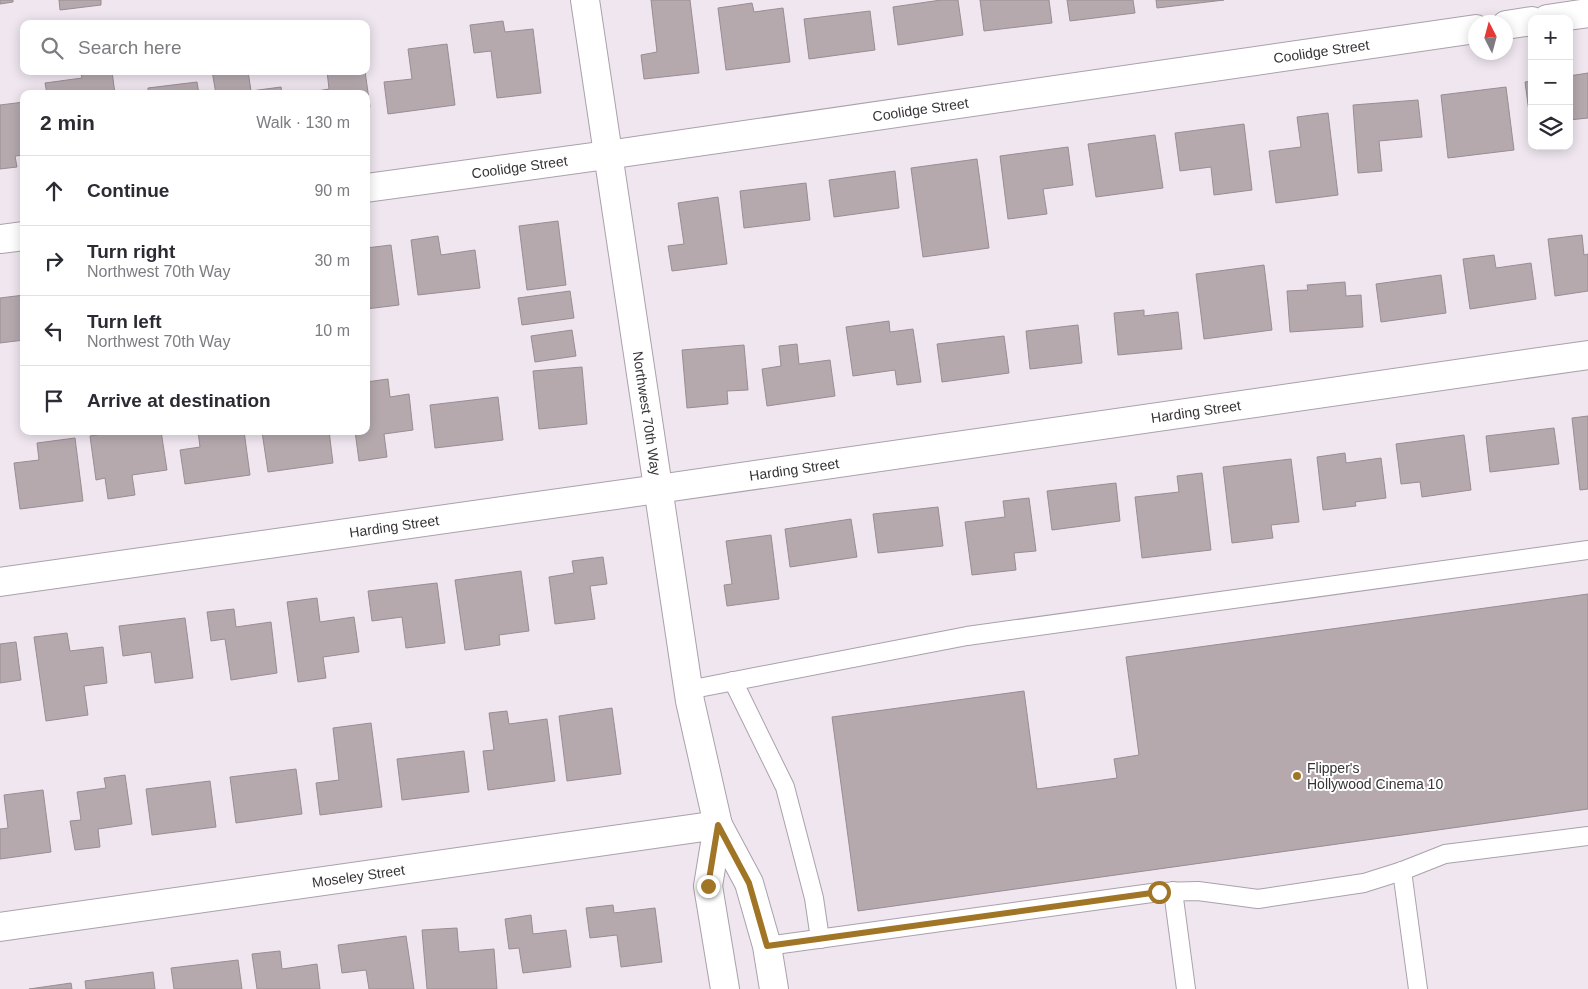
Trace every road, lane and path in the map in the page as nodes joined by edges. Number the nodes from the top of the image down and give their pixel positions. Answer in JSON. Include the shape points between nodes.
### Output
{"nodes":[{"id":1,"x":585,"y":0,"type":"edge"},
{"id":2,"x":1588,"y":13,"type":"edge"},
{"id":3,"x":1573,"y":15,"type":"edge"},
{"id":4,"x":1528,"y":22,"type":"edge"},
{"id":5,"x":1513,"y":24,"type":"edge"},
{"id":6,"x":1468,"y":30,"type":"edge"},
{"id":7,"x":607,"y":155,"type":"junction"},
{"id":8,"x":370,"y":187,"type":"edge"},
{"id":9,"x":20,"y":236,"type":"edge"},
{"id":10,"x":0,"y":239,"type":"edge"},
{"id":11,"x":1588,"y":355,"type":"edge"},
{"id":12,"x":658,"y":489,"type":"junction"},
{"id":13,"x":1588,"y":550,"type":"edge"},
{"id":14,"x":0,"y":582,"type":"edge"},
{"id":15,"x":733,"y":681,"type":"junction"},
{"id":16,"x":688,"y":690,"type":"junction"},
{"id":17,"x":718,"y":825,"type":"junction"},
{"id":18,"x":1588,"y":836,"type":"edge"},
{"id":19,"x":1402,"y":871,"type":"junction"},
{"id":20,"x":1173,"y":891,"type":"junction"},
{"id":21,"x":0,"y":927,"type":"edge"},
{"id":22,"x":820,"y":939,"type":"junction"},
{"id":23,"x":767,"y":946,"type":"junction"},
{"id":24,"x":725,"y":989,"type":"edge"},
{"id":25,"x":774,"y":989,"type":"edge"},
{"id":26,"x":1186,"y":989,"type":"edge"},
{"id":27,"x":1418,"y":989,"type":"edge"}],
"edges":[{"from":1,"to":7,"type":"street","name":"Northwest 70th Way"},
{"from":2,"to":3,"type":"street"},
{"from":4,"to":5,"type":"street"},
{"from":6,"to":7,"type":"street","name":"Coolidge Street"},
{"from":7,"to":8,"type":"street","name":"Coolidge Street"},
{"from":7,"to":12,"type":"street","name":"Northwest 70th Way"},
{"from":9,"to":10,"type":"street"},
{"from":11,"to":12,"type":"street","name":"Harding Street"},
{"from":12,"to":14,"type":"street","name":"Harding Street"},
{"from":12,"to":16,"type":"street","name":"Northwest 70th Way"},
{"from":13,"to":15,"type":"lane","via":[[967,636]]},
{"from":15,"to":16,"type":"lane"},
{"from":15,"to":22,"type":"lane","via":[[785,787],[814,898]]},
{"from":16,"to":17,"type":"street","name":"Northwest 70th Way"},
{"from":17,"to":21,"type":"street","name":"Moseley Street"},
{"from":17,"to":23,"type":"street","name":"Northwest 70th Way","via":[[749,883]]},
{"from":17,"to":24,"type":"street","name":"Northwest 70th Way","via":[[708,886]]},
{"from":18,"to":19,"type":"lane","via":[[1445,854]]},
{"from":19,"to":20,"type":"lane","via":[[1364,884],[1258,899]]},
{"from":19,"to":27,"type":"lane"},
{"from":20,"to":22,"type":"lane"},
{"from":20,"to":26,"type":"lane"},
{"from":22,"to":23,"type":"lane"},
{"from":23,"to":25,"type":"street","name":"Northwest 70th Way"}]}
